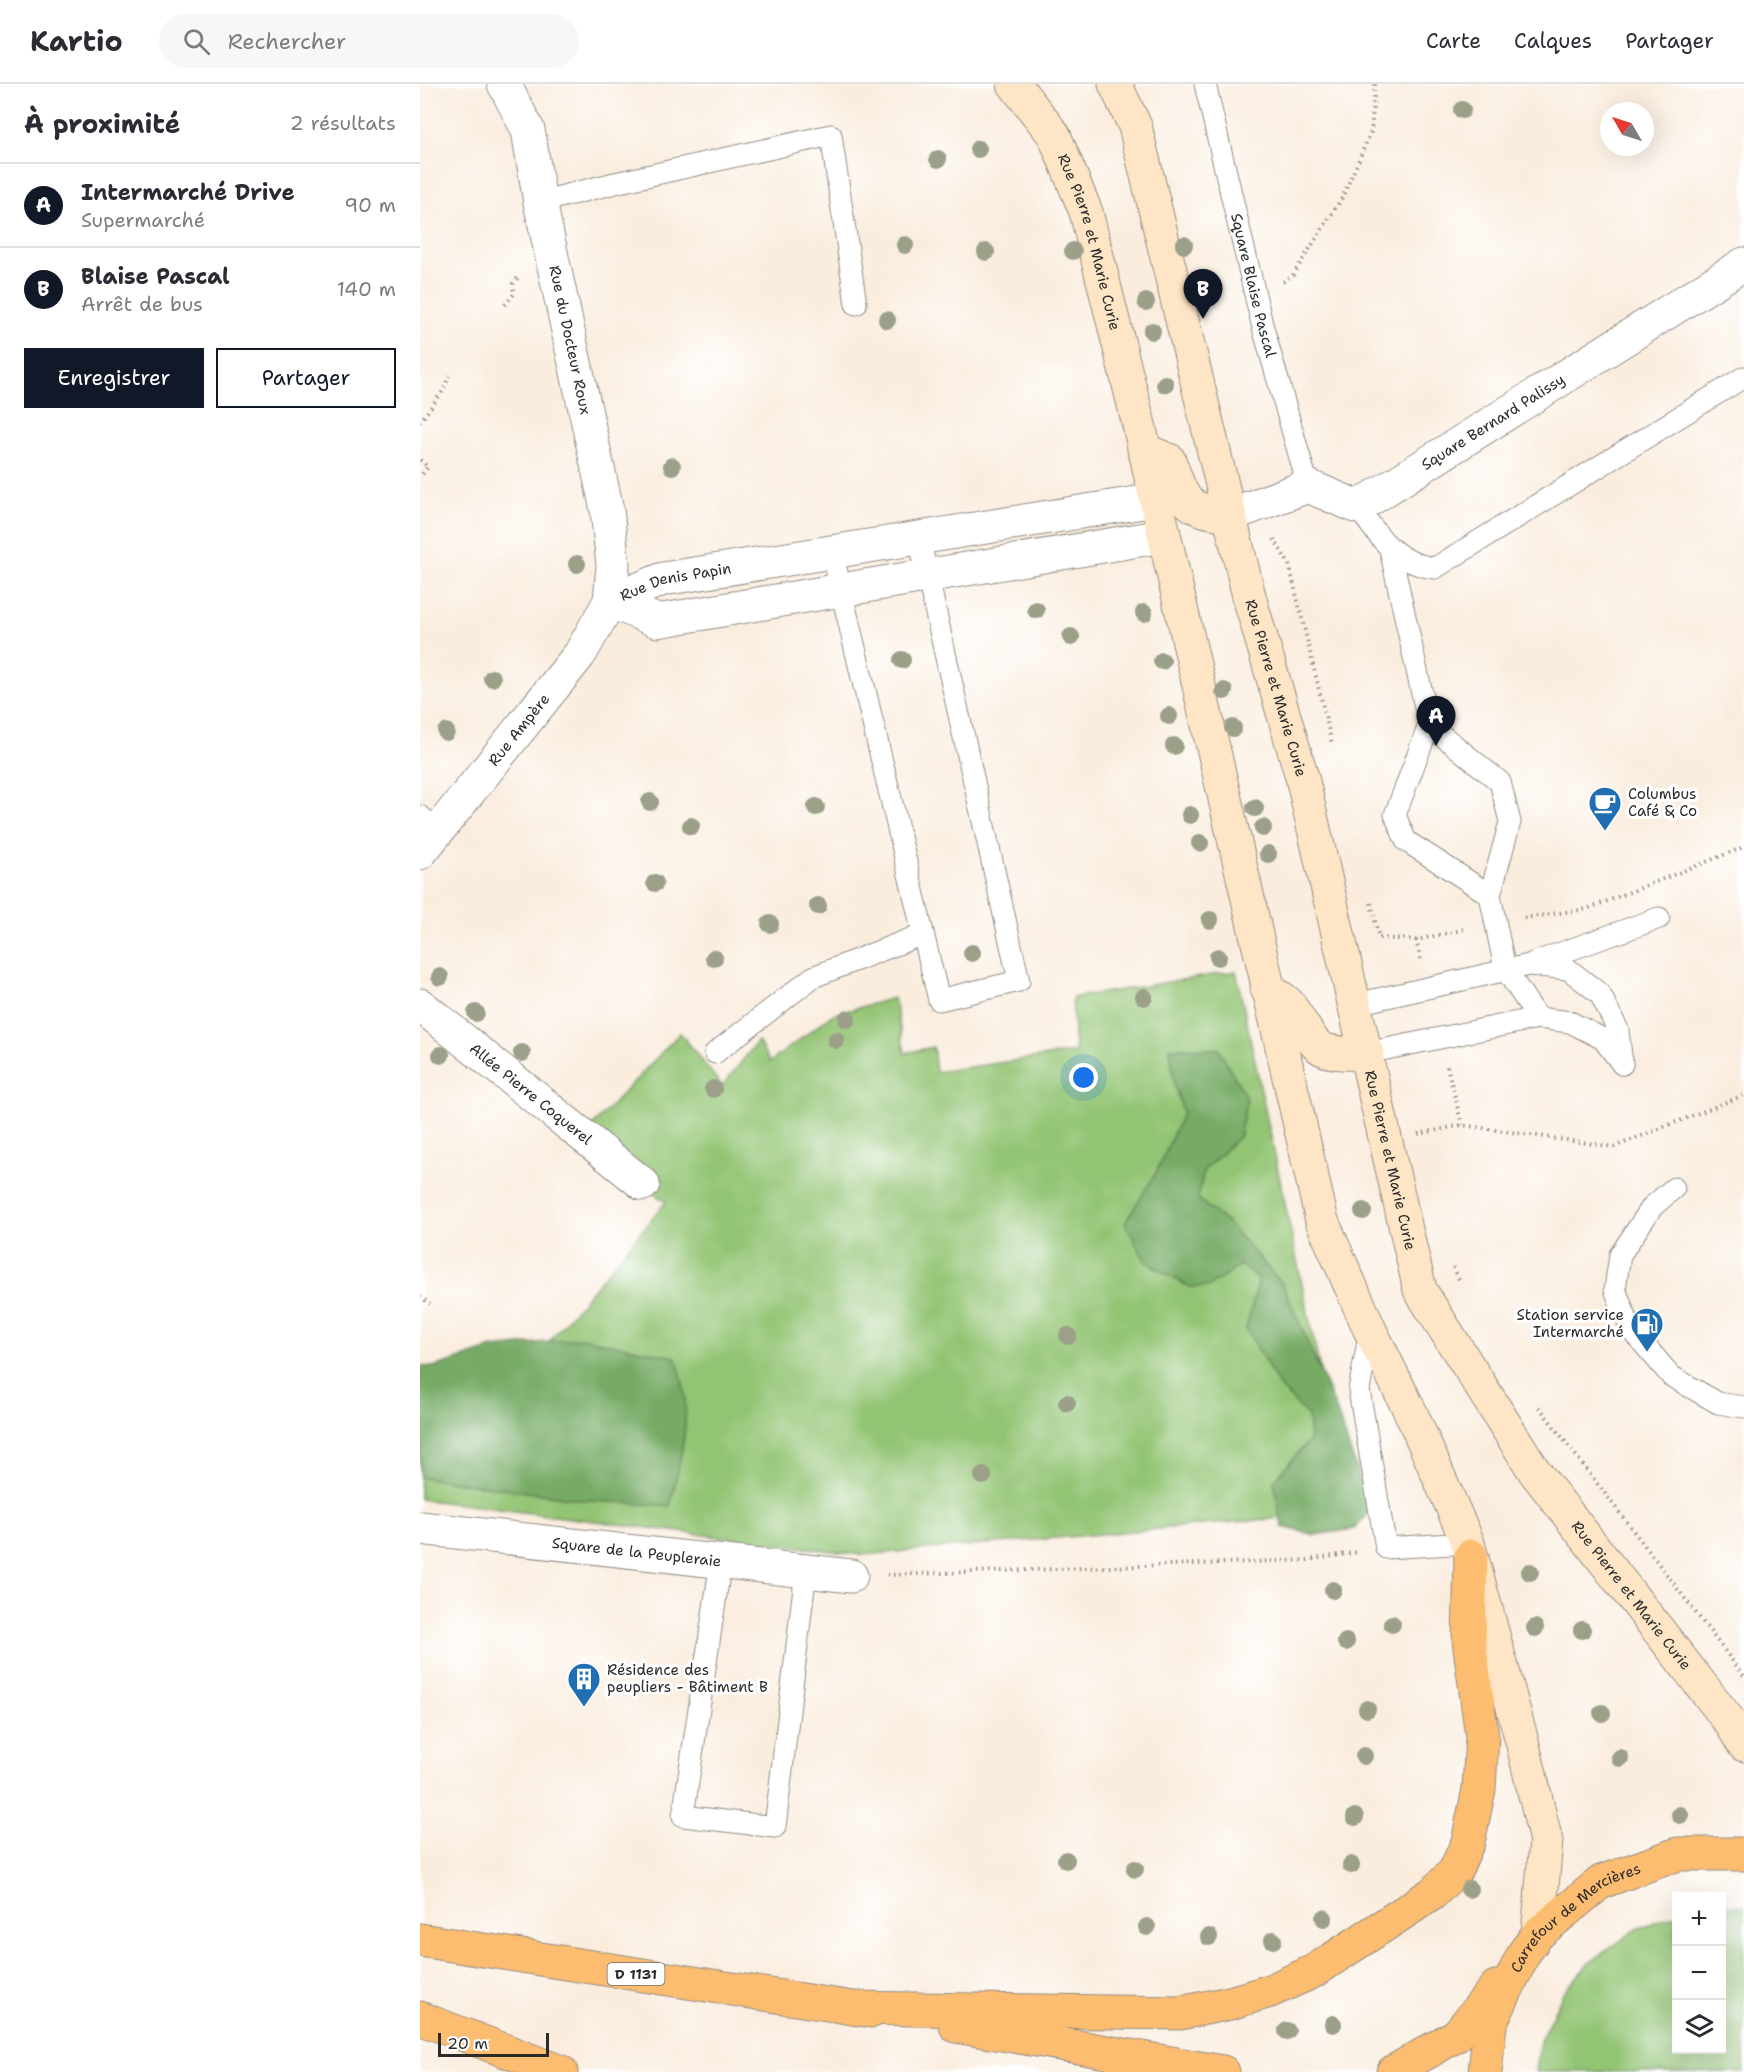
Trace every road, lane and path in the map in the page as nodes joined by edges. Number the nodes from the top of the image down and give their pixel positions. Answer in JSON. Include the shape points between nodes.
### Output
{"nodes":[{"id":1,"x":504,"y":84,"type":"edge"},
{"id":2,"x":1014,"y":84,"type":"edge"},
{"id":3,"x":1115,"y":84,"type":"edge"},
{"id":4,"x":1205,"y":84,"type":"edge"},
{"id":5,"x":1375,"y":84,"type":"edge"},
{"id":6,"x":540,"y":202,"type":"junction"},
{"id":7,"x":1744,"y":264,"type":"edge"},
{"id":8,"x":1257,"y":300,"type":"junction"},
{"id":9,"x":856,"y":303,"type":"dead end"},
{"id":10,"x":449,"y":376,"type":"dead end"},
{"id":11,"x":1744,"y":377,"type":"edge"},
{"id":12,"x":420,"y":422,"type":"edge"},
{"id":13,"x":1144,"y":450,"type":"junction"},
{"id":14,"x":420,"y":460,"type":"edge"},
{"id":15,"x":420,"y":477,"type":"edge"},
{"id":16,"x":1308,"y":486,"type":"junction"},
{"id":17,"x":1155,"y":500,"type":"junction"},
{"id":18,"x":1358,"y":507,"type":"junction"},
{"id":19,"x":1242,"y":511,"type":"junction"},
{"id":20,"x":1163,"y":536,"type":"junction"},
{"id":21,"x":918,"y":538,"type":"junction"},
{"id":22,"x":1390,"y":549,"type":"junction"},
{"id":23,"x":832,"y":552,"type":"junction"},
{"id":24,"x":927,"y":576,"type":"junction"},
{"id":25,"x":841,"y":590,"type":"junction"},
{"id":26,"x":610,"y":601,"type":"junction"},
{"id":27,"x":1429,"y":725,"type":"junction"},
{"id":28,"x":1333,"y":745,"type":"dead end"},
{"id":29,"x":426,"y":833,"type":"edge"},
{"id":30,"x":1744,"y":847,"type":"edge"},
{"id":31,"x":1368,"y":893,"type":"dead end"},
{"id":32,"x":1490,"y":895,"type":"junction"},
{"id":33,"x":1659,"y":918,"type":"dead end"},
{"id":34,"x":1494,"y":922,"type":"junction"},
{"id":35,"x":923,"y":934,"type":"junction"},
{"id":36,"x":1528,"y":964,"type":"junction"},
{"id":37,"x":1505,"y":969,"type":"junction"},
{"id":38,"x":1267,"y":989,"type":"junction"},
{"id":39,"x":1356,"y":1004,"type":"junction"},
{"id":40,"x":420,"y":1005,"type":"edge"},
{"id":41,"x":1538,"y":1018,"type":"junction"},
{"id":42,"x":715,"y":1053,"type":"dead end"},
{"id":43,"x":1367,"y":1053,"type":"junction"},
{"id":44,"x":1744,"y":1095,"type":"edge"},
{"id":45,"x":1402,"y":1137,"type":"junction"},
{"id":46,"x":1420,"y":1146,"type":"dead end"},
{"id":47,"x":643,"y":1184,"type":"dead end"},
{"id":48,"x":1674,"y":1188,"type":"dead end"},
{"id":49,"x":1450,"y":1258,"type":"dead end"},
{"id":50,"x":1464,"y":1290,"type":"dead end"},
{"id":51,"x":420,"y":1296,"type":"edge"},
{"id":52,"x":430,"y":1304,"type":"dead end"},
{"id":53,"x":1370,"y":1330,"type":"junction"},
{"id":54,"x":1534,"y":1400,"type":"dead end"},
{"id":55,"x":1744,"y":1407,"type":"edge"},
{"id":56,"x":420,"y":1528,"type":"edge"},
{"id":57,"x":1386,"y":1548,"type":"junction"},
{"id":58,"x":1469,"y":1549,"type":"junction"},
{"id":59,"x":721,"y":1561,"type":"junction"},
{"id":60,"x":806,"y":1571,"type":"junction"},
{"id":61,"x":851,"y":1576,"type":"joint"},
{"id":62,"x":1744,"y":1676,"type":"edge"},
{"id":63,"x":1739,"y":1733,"type":"edge"},
{"id":64,"x":1744,"y":1854,"type":"edge"},
{"id":65,"x":420,"y":1940,"type":"edge"},
{"id":66,"x":1531,"y":1943,"type":"junction"},
{"id":67,"x":852,"y":2008,"type":"junction"},
{"id":68,"x":420,"y":2018,"type":"edge"},
{"id":69,"x":561,"y":2072,"type":"edge"},
{"id":70,"x":1223,"y":2072,"type":"edge"},
{"id":71,"x":1393,"y":2072,"type":"edge"},
{"id":72,"x":1485,"y":2072,"type":"edge"}],
"edges":[{"from":1,"to":6,"type":"street","name":"Rue du Docteur Roux","via":[[528,130]]},
{"from":2,"to":13,"type":"main road","name":"Rue Pierre et Marie Curie","via":[[1054,135],[1086,212]]},
{"from":3,"to":19,"type":"main road","name":"Rue Pierre et Marie Curie","via":[[1135,126]]},
{"from":4,"to":8,"type":"lane","name":"Square Blaise Pascal"},
{"from":5,"to":8,"type":"path","via":[[1371,132],[1342,198],[1293,275]]},
{"from":6,"to":9,"type":"lane","via":[[831,135]]},
{"from":6,"to":26,"type":"street","name":"Rue du Docteur Roux","via":[[607,510],[613,565]]},
{"from":7,"to":18,"type":"street","name":"Square Bernard Palissy"},
{"from":8,"to":16,"type":"lane","name":"Square Blaise Pascal"},
{"from":10,"to":12,"type":"path"},
{"from":11,"to":22,"type":"lane","via":[[1435,568],[1417,566]]},
{"from":13,"to":17,"type":"main road","name":"Rue Pierre et Marie Curie"},
{"from":13,"to":19,"type":"main road","via":[[1169,460],[1183,498],[1201,512]]},
{"from":14,"to":15,"type":"path","via":[[428,467]]},
{"from":16,"to":18,"type":"street"},
{"from":16,"to":19,"type":"street"},
{"from":17,"to":20,"type":"main road","name":"Rue Pierre et Marie Curie"},
{"from":17,"to":21,"type":"street","name":"Rue Denis Papin"},
{"from":18,"to":22,"type":"lane"},
{"from":19,"to":28,"type":"path","via":[[1289,564]]},
{"from":19,"to":39,"type":"main road","name":"Rue Pierre et Marie Curie","via":[[1250,600],[1302,777]]},
{"from":20,"to":24,"type":"street","name":"Rue Denis Papin"},
{"from":20,"to":38,"type":"main road","name":"Rue Pierre et Marie Curie"},
{"from":21,"to":23,"type":"street","name":"Rue Denis Papin"},
{"from":21,"to":24,"type":"lane"},
{"from":22,"to":27,"type":"lane"},
{"from":23,"to":25,"type":"lane"},
{"from":23,"to":26,"type":"street","name":"Rue Denis Papin","via":[[663,579]]},
{"from":24,"to":25,"type":"street","name":"Rue Denis Papin"},
{"from":24,"to":35,"type":"lane","via":[[1019,981],[939,1000]]},
{"from":25,"to":26,"type":"street","name":"Rue Denis Papin","via":[[657,621]]},
{"from":25,"to":35,"type":"lane"},
{"from":26,"to":29,"type":"street","name":"Rue Ampère","via":[[580,654]]},
{"from":27,"to":32,"type":"lane","via":[[1500,782],[1510,822]]},
{"from":27,"to":32,"type":"lane","via":[[1395,815],[1406,841]]},
{"from":30,"to":34,"type":"path","via":[[1587,909]]},
{"from":31,"to":34,"type":"path","via":[[1379,938],[1416,940]]},
{"from":32,"to":34,"type":"lane"},
{"from":33,"to":36,"type":"lane"},
{"from":34,"to":37,"type":"lane"},
{"from":35,"to":42,"type":"lane","via":[[813,976]]},
{"from":36,"to":37,"type":"lane"},
{"from":36,"to":41,"type":"lane","via":[[1568,969],[1600,994],[1618,1030],[1622,1064],[1603,1039],[1570,1022]]},
{"from":37,"to":39,"type":"lane"},
{"from":37,"to":41,"type":"lane"},
{"from":38,"to":43,"type":"main road","via":[[1290,1004],[1310,1041],[1322,1049],[1338,1054]]},
{"from":38,"to":53,"type":"main road","name":"Rue Pierre et Marie Curie","via":[[1322,1221]]},
{"from":39,"to":43,"type":"main road","name":"Rue Pierre et Marie Curie"},
{"from":40,"to":47,"type":"street","name":"Allée Pierre Coquerel"},
{"from":41,"to":43,"type":"lane"},
{"from":43,"to":45,"type":"main road","name":"Rue Pierre et Marie Curie"},
{"from":44,"to":45,"type":"path","via":[[1614,1147],[1462,1125]]},
{"from":45,"to":46,"type":"path"},
{"from":45,"to":63,"type":"main road","name":"Rue Pierre et Marie Curie","via":[[1420,1290],[1535,1472]]},
{"from":48,"to":55,"type":"lane","via":[[1652,1207],[1620,1255],[1615,1289],[1630,1328],[1671,1376],[1718,1403]]},
{"from":49,"to":50,"type":"path"},
{"from":51,"to":52,"type":"path"},
{"from":53,"to":57,"type":"lane","via":[[1359,1390]]},
{"from":53,"to":58,"type":"main road","name":"Rue Pierre et Marie Curie","via":[[1411,1413]]},
{"from":54,"to":62,"type":"path"},
{"from":56,"to":59,"type":"street","name":"Square de la Peupleraie"},
{"from":57,"to":58,"type":"lane"},
{"from":57,"to":61,"type":"path","via":[[1308,1560]]},
{"from":58,"to":66,"type":"main road","name":"Rue Pierre et Marie Curie","via":[[1546,1840]]},
{"from":58,"to":67,"type":"main road","via":[[1469,1640],[1482,1736],[1479,1789],[1468,1842],[1455,1871],[1432,1894],[1314,1971],[1260,1994],[1180,2013]]},
{"from":59,"to":60,"type":"street","name":"Square de la Peupleraie"},
{"from":59,"to":60,"type":"lane","via":[[683,1816],[775,1827]]},
{"from":60,"to":61,"type":"street","name":"Square de la Peupleraie"},
{"from":64,"to":66,"type":"main road","name":"Carrefour de Mercières","via":[[1678,1854],[1601,1882]]},
{"from":65,"to":67,"type":"main road","number":"D 1131"},
{"from":66,"to":71,"type":"main road","via":[[1457,2035]]},
{"from":66,"to":72,"type":"main road","name":"Carrefour de Mercières","via":[[1490,2024]]},
{"from":67,"to":70,"type":"main road"},
{"from":68,"to":69,"type":"main road"}]}
